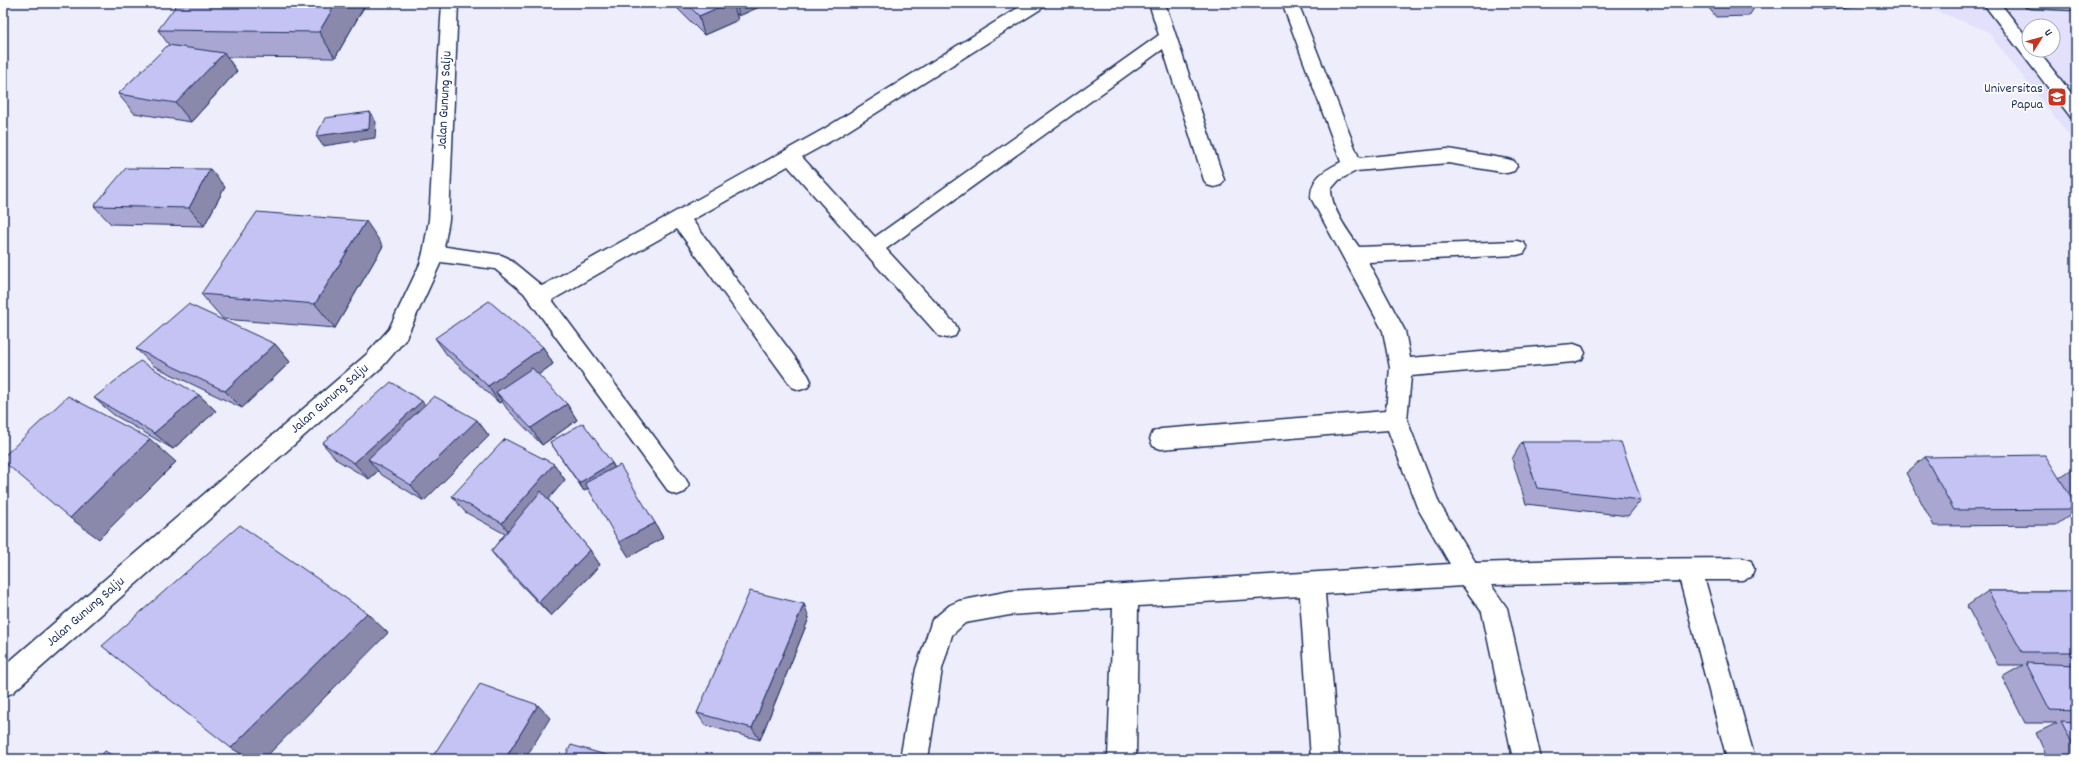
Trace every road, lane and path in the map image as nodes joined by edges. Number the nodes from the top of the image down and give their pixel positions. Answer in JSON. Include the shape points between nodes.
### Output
{"nodes":[{"id":1,"x":450,"y":3,"type":"edge"},
{"id":2,"x":1038,"y":3,"type":"edge"},
{"id":3,"x":1157,"y":3,"type":"edge"},
{"id":4,"x":1290,"y":3,"type":"edge"},
{"id":5,"x":1991,"y":3,"type":"edge"},
{"id":6,"x":2032,"y":3,"type":"edge"},
{"id":7,"x":2076,"y":5,"type":"edge"},
{"id":8,"x":1168,"y":37,"type":"junction"},
{"id":9,"x":2076,"y":112,"type":"edge"},
{"id":10,"x":790,"y":156,"type":"junction"},
{"id":11,"x":1352,"y":165,"type":"junction"},
{"id":12,"x":1507,"y":166,"type":"dead end"},
{"id":13,"x":1214,"y":180,"type":"dead end"},
{"id":14,"x":680,"y":218,"type":"junction"},
{"id":15,"x":873,"y":248,"type":"junction"},
{"id":16,"x":1517,"y":248,"type":"dead end"},
{"id":17,"x":433,"y":253,"type":"junction"},
{"id":18,"x":1354,"y":255,"type":"junction"},
{"id":19,"x":539,"y":297,"type":"junction"},
{"id":20,"x":947,"y":330,"type":"dead end"},
{"id":21,"x":1574,"y":353,"type":"dead end"},
{"id":22,"x":1401,"y":368,"type":"junction"},
{"id":23,"x":800,"y":381,"type":"dead end"},
{"id":24,"x":1396,"y":420,"type":"junction"},
{"id":25,"x":1161,"y":439,"type":"dead end"},
{"id":26,"x":677,"y":486,"type":"dead end"},
{"id":27,"x":1742,"y":569,"type":"dead end"},
{"id":28,"x":1690,"y":570,"type":"junction"},
{"id":29,"x":1469,"y":574,"type":"junction"},
{"id":30,"x":1312,"y":584,"type":"junction"},
{"id":31,"x":1126,"y":596,"type":"junction"},
{"id":32,"x":3,"y":684,"type":"edge"},
{"id":33,"x":914,"y":759,"type":"edge"},
{"id":34,"x":1122,"y":759,"type":"edge"},
{"id":35,"x":1325,"y":759,"type":"edge"},
{"id":36,"x":1527,"y":759,"type":"edge"},
{"id":37,"x":1741,"y":759,"type":"edge"}],
"edges":[{"from":1,"to":17,"type":"street","name":"Jalan Gunung Salju","via":[[439,220]]},
{"from":2,"to":10,"type":"street","via":[[838,129]]},
{"from":3,"to":8,"type":"street"},
{"from":4,"to":11,"type":"street"},
{"from":5,"to":9,"type":"street"},
{"from":6,"to":7,"type":"street"},
{"from":8,"to":13,"type":"street"},
{"from":8,"to":15,"type":"street"},
{"from":10,"to":14,"type":"street"},
{"from":10,"to":15,"type":"street"},
{"from":11,"to":12,"type":"street","via":[[1448,156]]},
{"from":11,"to":18,"type":"street","via":[[1332,175],[1321,187],[1321,198]]},
{"from":14,"to":19,"type":"street"},
{"from":14,"to":23,"type":"street"},
{"from":15,"to":20,"type":"street"},
{"from":16,"to":18,"type":"street"},
{"from":17,"to":19,"type":"street","via":[[501,263],[531,287]]},
{"from":17,"to":32,"type":"street","name":"Jalan Gunung Salju","via":[[397,334],[374,361]]},
{"from":18,"to":22,"type":"street","via":[[1394,331]]},
{"from":19,"to":26,"type":"street"},
{"from":21,"to":22,"type":"street"},
{"from":22,"to":24,"type":"street"},
{"from":24,"to":25,"type":"street"},
{"from":24,"to":29,"type":"street","via":[[1429,507]]},
{"from":27,"to":28,"type":"street"},
{"from":28,"to":29,"type":"street"},
{"from":28,"to":37,"type":"street"},
{"from":29,"to":30,"type":"street"},
{"from":29,"to":36,"type":"street","via":[[1494,608]]},
{"from":30,"to":31,"type":"street"},
{"from":30,"to":35,"type":"street"},
{"from":31,"to":33,"type":"street","via":[[1010,603],[959,613],[941,628],[929,670]]},
{"from":31,"to":34,"type":"street"}]}
